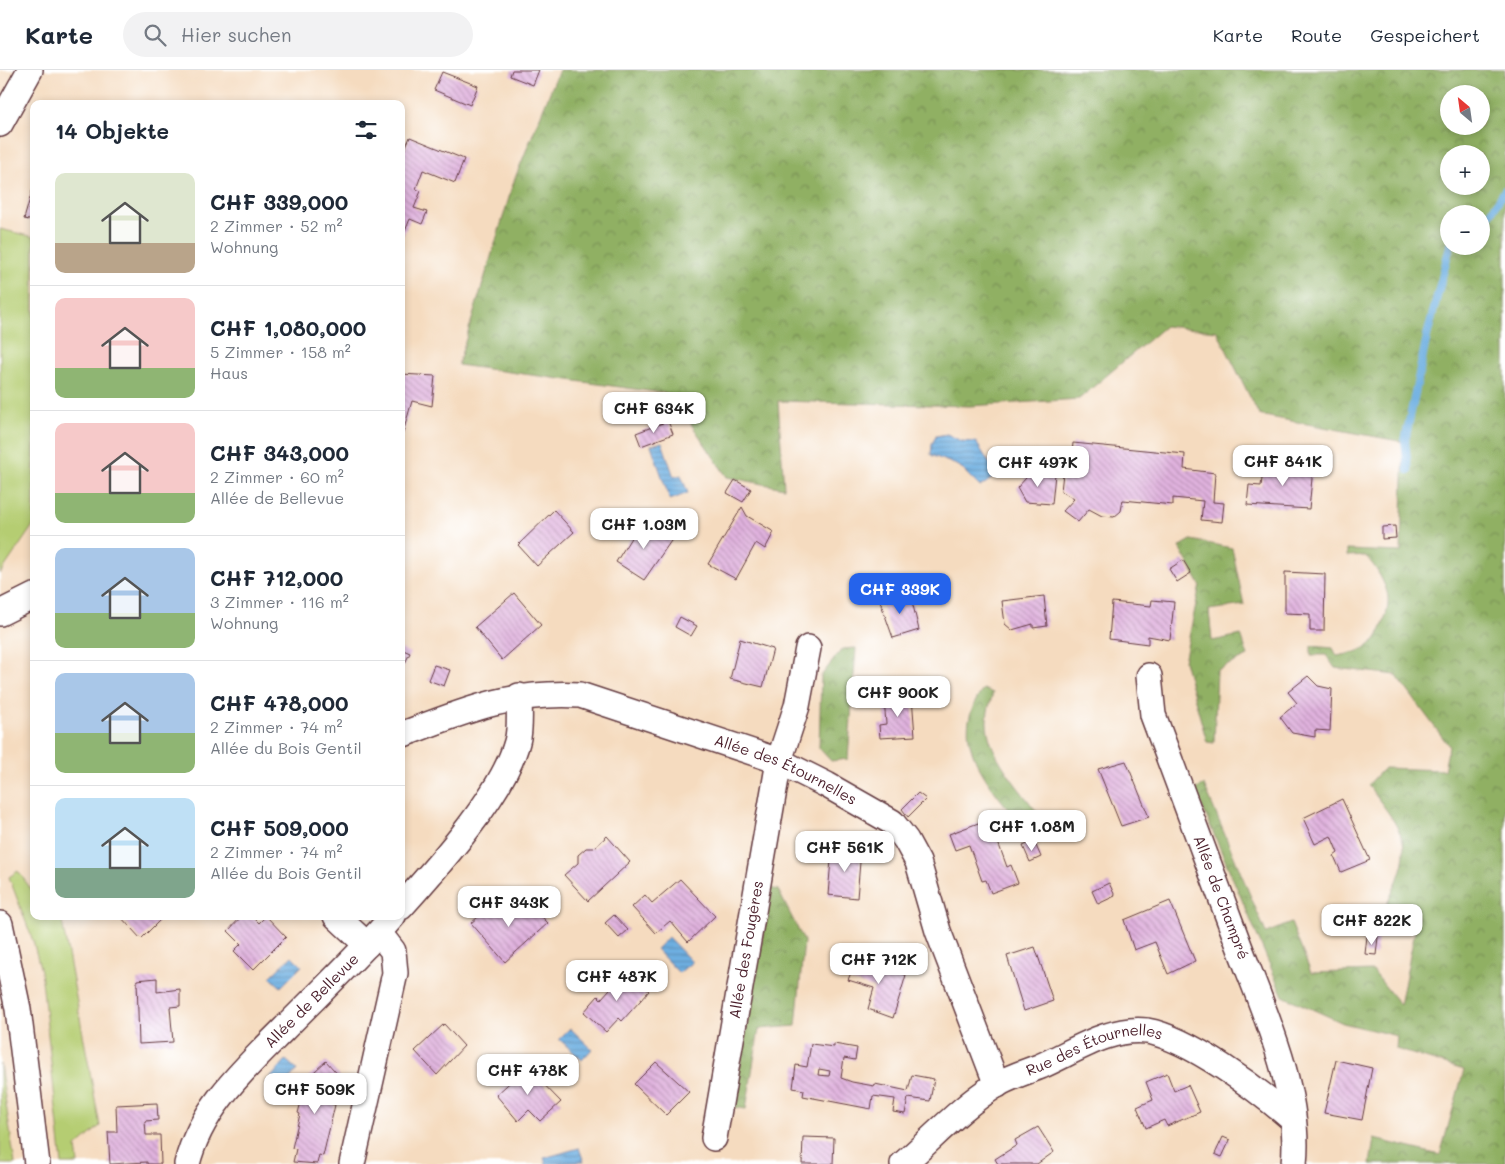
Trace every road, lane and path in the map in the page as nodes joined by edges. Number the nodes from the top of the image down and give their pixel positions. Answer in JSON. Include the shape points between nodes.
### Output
{"nodes":[{"id":1,"x":30,"y":70,"type":"edge"},
{"id":2,"x":0,"y":124,"type":"edge"},
{"id":3,"x":30,"y":598,"type":"edge"},
{"id":4,"x":0,"y":613,"type":"edge"},
{"id":5,"x":808,"y":648,"type":"dead end"},
{"id":6,"x":1149,"y":676,"type":"dead end"},
{"id":7,"x":519,"y":696,"type":"junction"},
{"id":8,"x":405,"y":734,"type":"edge"},
{"id":9,"x":779,"y":761,"type":"junction"},
{"id":10,"x":405,"y":902,"type":"edge"},
{"id":11,"x":348,"y":920,"type":"edge"},
{"id":12,"x":0,"y":924,"type":"edge"},
{"id":13,"x":380,"y":931,"type":"edge"},
{"id":14,"x":997,"y":1085,"type":"junction"},
{"id":15,"x":1292,"y":1119,"type":"junction"},
{"id":16,"x":714,"y":1138,"type":"dead end"},
{"id":17,"x":37,"y":1164,"type":"edge"},
{"id":18,"x":186,"y":1164,"type":"edge"},
{"id":19,"x":352,"y":1164,"type":"edge"},
{"id":20,"x":904,"y":1164,"type":"edge"},
{"id":21,"x":1294,"y":1164,"type":"edge"}],
"edges":[{"from":1,"to":2,"type":"street"},
{"from":3,"to":4,"type":"street"},
{"from":5,"to":9,"type":"street","name":"Allée des Fougères","via":[[797,706]]},
{"from":6,"to":15,"type":"street","name":"Allée de Champré","via":[[1153,715],[1267,1021],[1286,1081]]},
{"from":7,"to":8,"type":"street","name":"Allée des Étournelles"},
{"from":7,"to":9,"type":"street","name":"Allée des Étournelles","via":[[580,695]]},
{"from":7,"to":10,"type":"street","via":[[518,736],[504,772],[453,847]]},
{"from":9,"to":14,"type":"street","name":"Allée des Étournelles","via":[[883,816],[906,840],[924,879],[938,931]]},
{"from":9,"to":16,"type":"street","name":"Allée des Fougères"},
{"from":11,"to":13,"type":"street"},
{"from":12,"to":17,"type":"street","via":[[18,1009]]},
{"from":13,"to":18,"type":"street","name":"Allée de Bellevue","via":[[236,1078],[204,1120]]},
{"from":13,"to":19,"type":"street","via":[[393,951],[394,973]]},
{"from":14,"to":15,"type":"street","name":"Rue des Étournelles","via":[[1101,1038],[1138,1030],[1166,1037],[1202,1055],[1237,1076]]},
{"from":14,"to":20,"type":"street","name":"Rue des Étournelles","via":[[979,1097]]},
{"from":15,"to":21,"type":"street","name":"Allée de Champré"}]}
